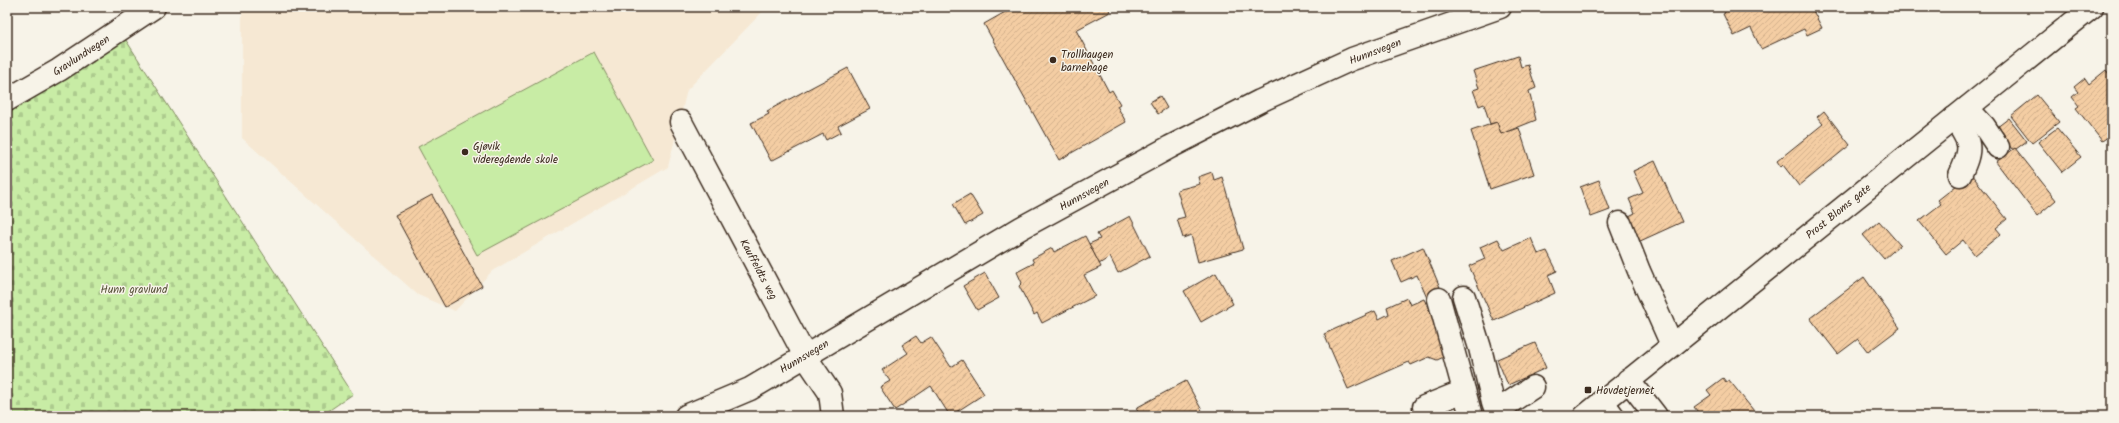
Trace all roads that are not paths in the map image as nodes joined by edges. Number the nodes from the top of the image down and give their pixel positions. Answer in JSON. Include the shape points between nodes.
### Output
{"nodes":[{"id":1,"x":154,"y":7,"type":"edge"},
{"id":2,"x":2092,"y":7,"type":"edge"},
{"id":3,"x":1496,"y":8,"type":"edge"},
{"id":4,"x":7,"y":100,"type":"edge"},
{"id":5,"x":1960,"y":113,"type":"junction"},
{"id":6,"x":681,"y":122,"type":"dead end"},
{"id":7,"x":1998,"y":147,"type":"dead end"},
{"id":8,"x":1960,"y":175,"type":"dead end"},
{"id":9,"x":1620,"y":223,"type":"dead end"},
{"id":10,"x":1464,"y":297,"type":"dead end"},
{"id":11,"x":1439,"y":299,"type":"dead end"},
{"id":12,"x":1672,"y":345,"type":"junction"},
{"id":13,"x":805,"y":356,"type":"junction"},
{"id":14,"x":1628,"y":380,"type":"junction"},
{"id":15,"x":1533,"y":387,"type":"dead end"},
{"id":16,"x":1464,"y":390,"type":"junction"},
{"id":17,"x":1424,"y":407,"type":"dead end"},
{"id":18,"x":1608,"y":409,"type":"edge"},
{"id":19,"x":1498,"y":414,"type":"edge"},
{"id":20,"x":686,"y":416,"type":"edge"},
{"id":21,"x":833,"y":416,"type":"edge"},
{"id":22,"x":1471,"y":416,"type":"edge"},
{"id":23,"x":1585,"y":416,"type":"edge"},
{"id":24,"x":1656,"y":416,"type":"edge"}],
"edges":[{"from":1,"to":4,"type":"street","name":"Gravlundvegen","via":[[59,70]]},
{"from":2,"to":5,"type":"street","name":"Prost Bloms gate"},
{"from":3,"to":13,"type":"street","name":"Hunnsvegen","via":[[1352,59],[1191,136],[1021,228]]},
{"from":5,"to":7,"type":"street","via":[[1984,126]]},
{"from":5,"to":8,"type":"street","via":[[1968,138],[1969,156]]},
{"from":5,"to":12,"type":"street","name":"Prost Bloms gate"},
{"from":6,"to":13,"type":"street","name":"Kauffeldts veg","via":[[718,209]]},
{"from":9,"to":12,"type":"street"},
{"from":10,"to":19,"type":"street"},
{"from":11,"to":16,"type":"street"},
{"from":12,"to":14,"type":"street","name":"Prost Bloms gate"},
{"from":13,"to":20,"type":"street","name":"Hunnsvegen","via":[[750,389]]},
{"from":13,"to":21,"type":"street","name":"Kauffeldts veg","via":[[830,393]]},
{"from":14,"to":18,"type":"street","name":"Prost Bloms gate"},
{"from":14,"to":24,"type":"street"},
{"from":15,"to":19,"type":"street"},
{"from":16,"to":17,"type":"street"},
{"from":16,"to":22,"type":"street"},
{"from":18,"to":23,"type":"street","name":"Prost Bloms gate"}]}
